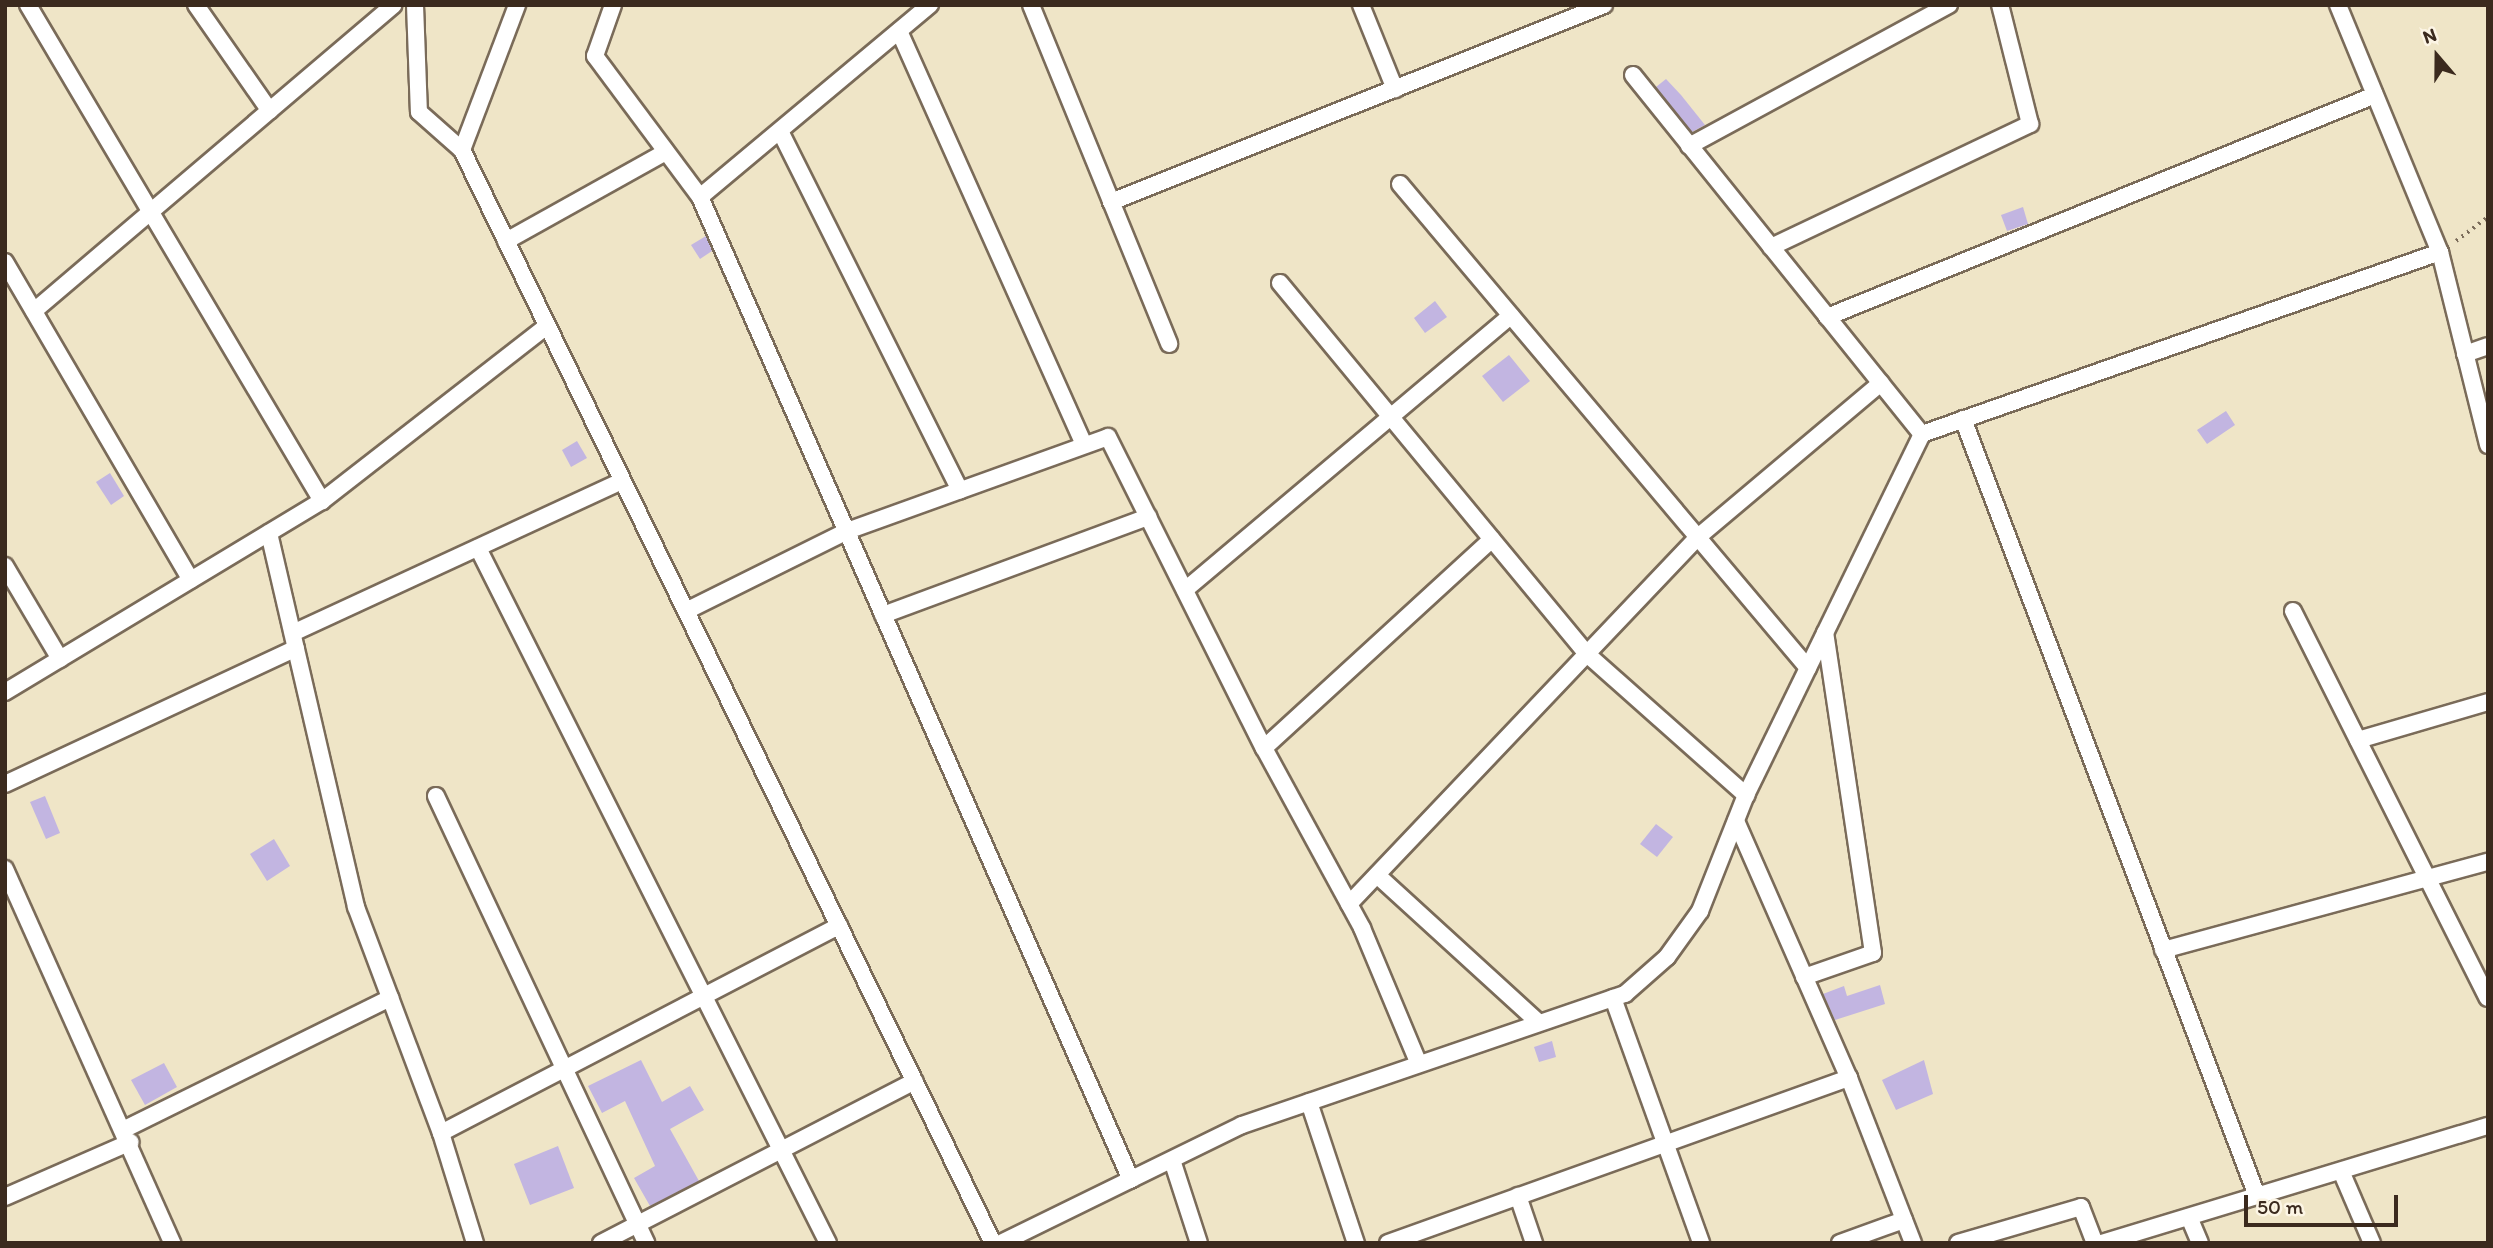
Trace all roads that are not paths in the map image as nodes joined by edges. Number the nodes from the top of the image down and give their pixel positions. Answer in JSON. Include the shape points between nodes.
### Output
{"nodes":[{"id":1,"x":28,"y":5,"type":"edge"},
{"id":2,"x":196,"y":5,"type":"edge"},
{"id":3,"x":394,"y":5,"type":"edge"},
{"id":4,"x":415,"y":5,"type":"edge"},
{"id":5,"x":517,"y":5,"type":"edge"},
{"id":6,"x":614,"y":5,"type":"edge"},
{"id":7,"x":930,"y":5,"type":"edge"},
{"id":8,"x":1031,"y":5,"type":"edge"},
{"id":9,"x":1361,"y":5,"type":"edge"},
{"id":10,"x":1604,"y":5,"type":"edge"},
{"id":11,"x":1949,"y":5,"type":"edge"},
{"id":12,"x":2000,"y":5,"type":"edge"},
{"id":13,"x":2339,"y":5,"type":"edge"},
{"id":14,"x":899,"y":31,"type":"junction"},
{"id":15,"x":1633,"y":75,"type":"dead end"},
{"id":16,"x":1395,"y":89,"type":"junction"},
{"id":17,"x":2375,"y":95,"type":"junction"},
{"id":18,"x":270,"y":111,"type":"junction"},
{"id":19,"x":780,"y":131,"type":"junction"},
{"id":20,"x":1689,"y":146,"type":"junction"},
{"id":21,"x":462,"y":150,"type":"junction"},
{"id":22,"x":666,"y":152,"type":"junction"},
{"id":23,"x":1401,"y":184,"type":"dead end"},
{"id":24,"x":700,"y":197,"type":"junction"},
{"id":25,"x":1111,"y":202,"type":"junction"},
{"id":26,"x":151,"y":212,"type":"junction"},
{"id":27,"x":506,"y":240,"type":"junction"},
{"id":28,"x":1771,"y":247,"type":"junction"},
{"id":29,"x":2441,"y":252,"type":"junction"},
{"id":30,"x":5,"y":262,"type":"edge"},
{"id":31,"x":1280,"y":283,"type":"dead end"},
{"id":32,"x":34,"y":311,"type":"junction"},
{"id":33,"x":1511,"y":315,"type":"junction"},
{"id":34,"x":1827,"y":317,"type":"junction"},
{"id":35,"x":547,"y":326,"type":"junction"},
{"id":36,"x":1169,"y":344,"type":"dead end"},
{"id":37,"x":2488,"y":346,"type":"edge"},
{"id":38,"x":2465,"y":354,"type":"junction"},
{"id":39,"x":1881,"y":383,"type":"junction"},
{"id":40,"x":1391,"y":417,"type":"junction"},
{"id":41,"x":1963,"y":419,"type":"junction"},
{"id":42,"x":1922,"y":434,"type":"junction"},
{"id":43,"x":2488,"y":444,"type":"edge"},
{"id":44,"x":1084,"y":446,"type":"junction"},
{"id":45,"x":622,"y":481,"type":"junction"},
{"id":46,"x":960,"y":491,"type":"junction"},
{"id":47,"x":322,"y":501,"type":"junction"},
{"id":48,"x":1148,"y":517,"type":"junction"},
{"id":49,"x":847,"y":531,"type":"junction"},
{"id":50,"x":269,"y":533,"type":"junction"},
{"id":51,"x":1698,"y":537,"type":"junction"},
{"id":52,"x":1492,"y":539,"type":"junction"},
{"id":53,"x":478,"y":548,"type":"junction"},
{"id":54,"x":5,"y":566,"type":"edge"},
{"id":55,"x":191,"y":580,"type":"junction"},
{"id":56,"x":1185,"y":590,"type":"junction"},
{"id":57,"x":686,"y":611,"type":"junction"},
{"id":58,"x":2293,"y":611,"type":"dead end"},
{"id":59,"x":883,"y":615,"type":"junction"},
{"id":60,"x":1825,"y":633,"type":"junction"},
{"id":61,"x":294,"y":641,"type":"junction"},
{"id":62,"x":1587,"y":654,"type":"junction"},
{"id":63,"x":60,"y":659,"type":"junction"},
{"id":64,"x":1808,"y":668,"type":"junction"},
{"id":65,"x":5,"y":692,"type":"edge"},
{"id":66,"x":2488,"y":702,"type":"edge"},
{"id":67,"x":2358,"y":740,"type":"junction"},
{"id":68,"x":1264,"y":748,"type":"junction"},
{"id":69,"x":5,"y":784,"type":"edge"},
{"id":70,"x":1746,"y":795,"type":"junction"},
{"id":71,"x":436,"y":796,"type":"dead end"},
{"id":72,"x":1735,"y":821,"type":"junction"},
{"id":73,"x":2488,"y":862,"type":"edge"},
{"id":74,"x":5,"y":869,"type":"edge"},
{"id":75,"x":1377,"y":875,"type":"junction"},
{"id":76,"x":2427,"y":878,"type":"junction"},
{"id":77,"x":1349,"y":904,"type":"junction"},
{"id":78,"x":839,"y":926,"type":"junction"},
{"id":79,"x":2163,"y":950,"type":"junction"},
{"id":80,"x":1804,"y":977,"type":"junction"},
{"id":81,"x":704,"y":997,"type":"junction"},
{"id":82,"x":390,"y":998,"type":"junction"},
{"id":83,"x":1613,"y":998,"type":"junction"},
{"id":84,"x":2488,"y":998,"type":"edge"},
{"id":85,"x":1539,"y":1023,"type":"junction"},
{"id":86,"x":1419,"y":1064,"type":"junction"},
{"id":87,"x":565,"y":1069,"type":"junction"},
{"id":88,"x":1849,"y":1078,"type":"junction"},
{"id":89,"x":915,"y":1081,"type":"junction"},
{"id":90,"x":1309,"y":1102,"type":"junction"},
{"id":91,"x":2488,"y":1126,"type":"edge"},
{"id":92,"x":441,"y":1133,"type":"junction"},
{"id":93,"x":128,"y":1135,"type":"junction"},
{"id":94,"x":1665,"y":1143,"type":"junction"},
{"id":95,"x":781,"y":1150,"type":"junction"},
{"id":96,"x":1172,"y":1160,"type":"junction"},
{"id":97,"x":2341,"y":1171,"type":"junction"},
{"id":98,"x":1131,"y":1180,"type":"junction"},
{"id":99,"x":1518,"y":1196,"type":"junction"},
{"id":100,"x":2257,"y":1196,"type":"junction"},
{"id":101,"x":5,"y":1197,"type":"edge"},
{"id":102,"x":2189,"y":1217,"type":"junction"},
{"id":103,"x":1904,"y":1220,"type":"junction"},
{"id":104,"x":637,"y":1224,"type":"junction"},
{"id":105,"x":1035,"y":1235,"type":"edge"},
{"id":106,"x":172,"y":1243,"type":"edge"},
{"id":107,"x":475,"y":1243,"type":"edge"},
{"id":108,"x":601,"y":1243,"type":"edge"},
{"id":109,"x":646,"y":1243,"type":"edge"},
{"id":110,"x":828,"y":1243,"type":"edge"},
{"id":111,"x":993,"y":1243,"type":"edge"},
{"id":112,"x":1001,"y":1243,"type":"edge"},
{"id":113,"x":1199,"y":1243,"type":"edge"},
{"id":114,"x":1356,"y":1243,"type":"edge"},
{"id":115,"x":1388,"y":1243,"type":"edge"},
{"id":116,"x":1534,"y":1243,"type":"edge"},
{"id":117,"x":1701,"y":1243,"type":"edge"},
{"id":118,"x":1840,"y":1243,"type":"edge"},
{"id":119,"x":1913,"y":1243,"type":"edge"},
{"id":120,"x":1958,"y":1243,"type":"edge"},
{"id":121,"x":2095,"y":1243,"type":"edge"},
{"id":122,"x":2102,"y":1243,"type":"edge"},
{"id":123,"x":2200,"y":1243,"type":"edge"},
{"id":124,"x":2372,"y":1243,"type":"edge"}],
"edges":[{"from":1,"to":26,"type":"street"},
{"from":2,"to":18,"type":"street"},
{"from":3,"to":18,"type":"street"},
{"from":4,"to":21,"type":"street","via":[[419,112]]},
{"from":5,"to":21,"type":"street"},
{"from":6,"to":22,"type":"street","via":[[594,55]]},
{"from":7,"to":14,"type":"street"},
{"from":8,"to":25,"type":"street"},
{"from":9,"to":16,"type":"street"},
{"from":10,"to":16,"type":"street"},
{"from":11,"to":20,"type":"street"},
{"from":12,"to":28,"type":"street","via":[[2030,124]]},
{"from":13,"to":17,"type":"street"},
{"from":14,"to":19,"type":"street"},
{"from":14,"to":44,"type":"street"},
{"from":15,"to":20,"type":"street"},
{"from":16,"to":25,"type":"street"},
{"from":17,"to":29,"type":"street"},
{"from":17,"to":34,"type":"street"},
{"from":18,"to":26,"type":"street"},
{"from":19,"to":24,"type":"street"},
{"from":19,"to":46,"type":"street"},
{"from":20,"to":28,"type":"street"},
{"from":21,"to":27,"type":"street"},
{"from":22,"to":24,"type":"street"},
{"from":22,"to":27,"type":"street"},
{"from":23,"to":33,"type":"street"},
{"from":24,"to":49,"type":"street"},
{"from":25,"to":36,"type":"street"},
{"from":26,"to":32,"type":"street"},
{"from":26,"to":47,"type":"street"},
{"from":27,"to":35,"type":"street"},
{"from":28,"to":34,"type":"street"},
{"from":29,"to":38,"type":"street"},
{"from":29,"to":41,"type":"street"},
{"from":30,"to":32,"type":"street"},
{"from":31,"to":40,"type":"street"},
{"from":32,"to":55,"type":"street"},
{"from":33,"to":40,"type":"street"},
{"from":33,"to":51,"type":"street"},
{"from":34,"to":39,"type":"street"},
{"from":35,"to":45,"type":"street"},
{"from":35,"to":47,"type":"street"},
{"from":37,"to":38,"type":"street"},
{"from":38,"to":43,"type":"street"},
{"from":39,"to":42,"type":"street"},
{"from":39,"to":51,"type":"street"},
{"from":40,"to":52,"type":"street"},
{"from":40,"to":56,"type":"street"},
{"from":41,"to":42,"type":"street"},
{"from":41,"to":79,"type":"street"},
{"from":42,"to":60,"type":"street"},
{"from":44,"to":46,"type":"street"},
{"from":44,"to":48,"type":"street","via":[[1108,437]]},
{"from":45,"to":53,"type":"street"},
{"from":45,"to":57,"type":"street"},
{"from":46,"to":49,"type":"street"},
{"from":47,"to":50,"type":"street"},
{"from":48,"to":56,"type":"street"},
{"from":48,"to":59,"type":"street"},
{"from":49,"to":57,"type":"street"},
{"from":49,"to":59,"type":"street"},
{"from":50,"to":55,"type":"street"},
{"from":50,"to":61,"type":"street"},
{"from":51,"to":62,"type":"street"},
{"from":51,"to":64,"type":"street"},
{"from":52,"to":62,"type":"street"},
{"from":52,"to":68,"type":"street"},
{"from":53,"to":61,"type":"street"},
{"from":53,"to":81,"type":"street"},
{"from":54,"to":63,"type":"street"},
{"from":55,"to":63,"type":"street"},
{"from":56,"to":68,"type":"street"},
{"from":57,"to":78,"type":"street"},
{"from":58,"to":67,"type":"street"},
{"from":59,"to":98,"type":"street"},
{"from":60,"to":64,"type":"street"},
{"from":60,"to":80,"type":"street","via":[[1873,953]]},
{"from":61,"to":69,"type":"street"},
{"from":61,"to":82,"type":"street","via":[[356,907]]},
{"from":62,"to":70,"type":"street"},
{"from":62,"to":75,"type":"street"},
{"from":63,"to":65,"type":"street"},
{"from":64,"to":70,"type":"street"},
{"from":66,"to":67,"type":"street"},
{"from":67,"to":76,"type":"street"},
{"from":68,"to":77,"type":"street"},
{"from":70,"to":72,"type":"street"},
{"from":71,"to":87,"type":"street"},
{"from":72,"to":80,"type":"street"},
{"from":72,"to":83,"type":"street","via":[[1700,911],[1667,957],[1625,994]]},
{"from":73,"to":76,"type":"street"},
{"from":74,"to":93,"type":"street"},
{"from":75,"to":77,"type":"street"},
{"from":75,"to":85,"type":"street"},
{"from":76,"to":79,"type":"street"},
{"from":76,"to":84,"type":"street"},
{"from":77,"to":86,"type":"street"},
{"from":78,"to":81,"type":"street"},
{"from":78,"to":89,"type":"street"},
{"from":79,"to":100,"type":"street"},
{"from":80,"to":88,"type":"street"},
{"from":81,"to":87,"type":"street"},
{"from":81,"to":95,"type":"street"},
{"from":82,"to":92,"type":"street"},
{"from":82,"to":93,"type":"street"},
{"from":83,"to":85,"type":"street"},
{"from":83,"to":94,"type":"street"},
{"from":85,"to":86,"type":"street"},
{"from":86,"to":90,"type":"street"},
{"from":87,"to":92,"type":"street"},
{"from":87,"to":104,"type":"street"},
{"from":88,"to":94,"type":"street"},
{"from":88,"to":103,"type":"street"},
{"from":89,"to":95,"type":"street"},
{"from":89,"to":111,"type":"street"},
{"from":90,"to":96,"type":"street","via":[[1242,1125]]},
{"from":90,"to":114,"type":"street"},
{"from":91,"to":97,"type":"street"},
{"from":92,"to":107,"type":"street"},
{"from":93,"to":101,"type":"street"},
{"from":93,"to":106,"type":"street"},
{"from":94,"to":99,"type":"street"},
{"from":94,"to":117,"type":"street"},
{"from":95,"to":104,"type":"street"},
{"from":95,"to":110,"type":"street"},
{"from":96,"to":98,"type":"street"},
{"from":96,"to":113,"type":"street"},
{"from":97,"to":100,"type":"street"},
{"from":97,"to":124,"type":"street"},
{"from":98,"to":105,"type":"street"},
{"from":99,"to":115,"type":"street"},
{"from":99,"to":116,"type":"street"},
{"from":100,"to":102,"type":"street"},
{"from":102,"to":122,"type":"street"},
{"from":102,"to":123,"type":"street"},
{"from":103,"to":118,"type":"street"},
{"from":103,"to":119,"type":"street"},
{"from":104,"to":108,"type":"street"},
{"from":104,"to":109,"type":"street"},
{"from":105,"to":112,"type":"street"},
{"from":120,"to":121,"type":"street","via":[[2081,1207]]}]}
